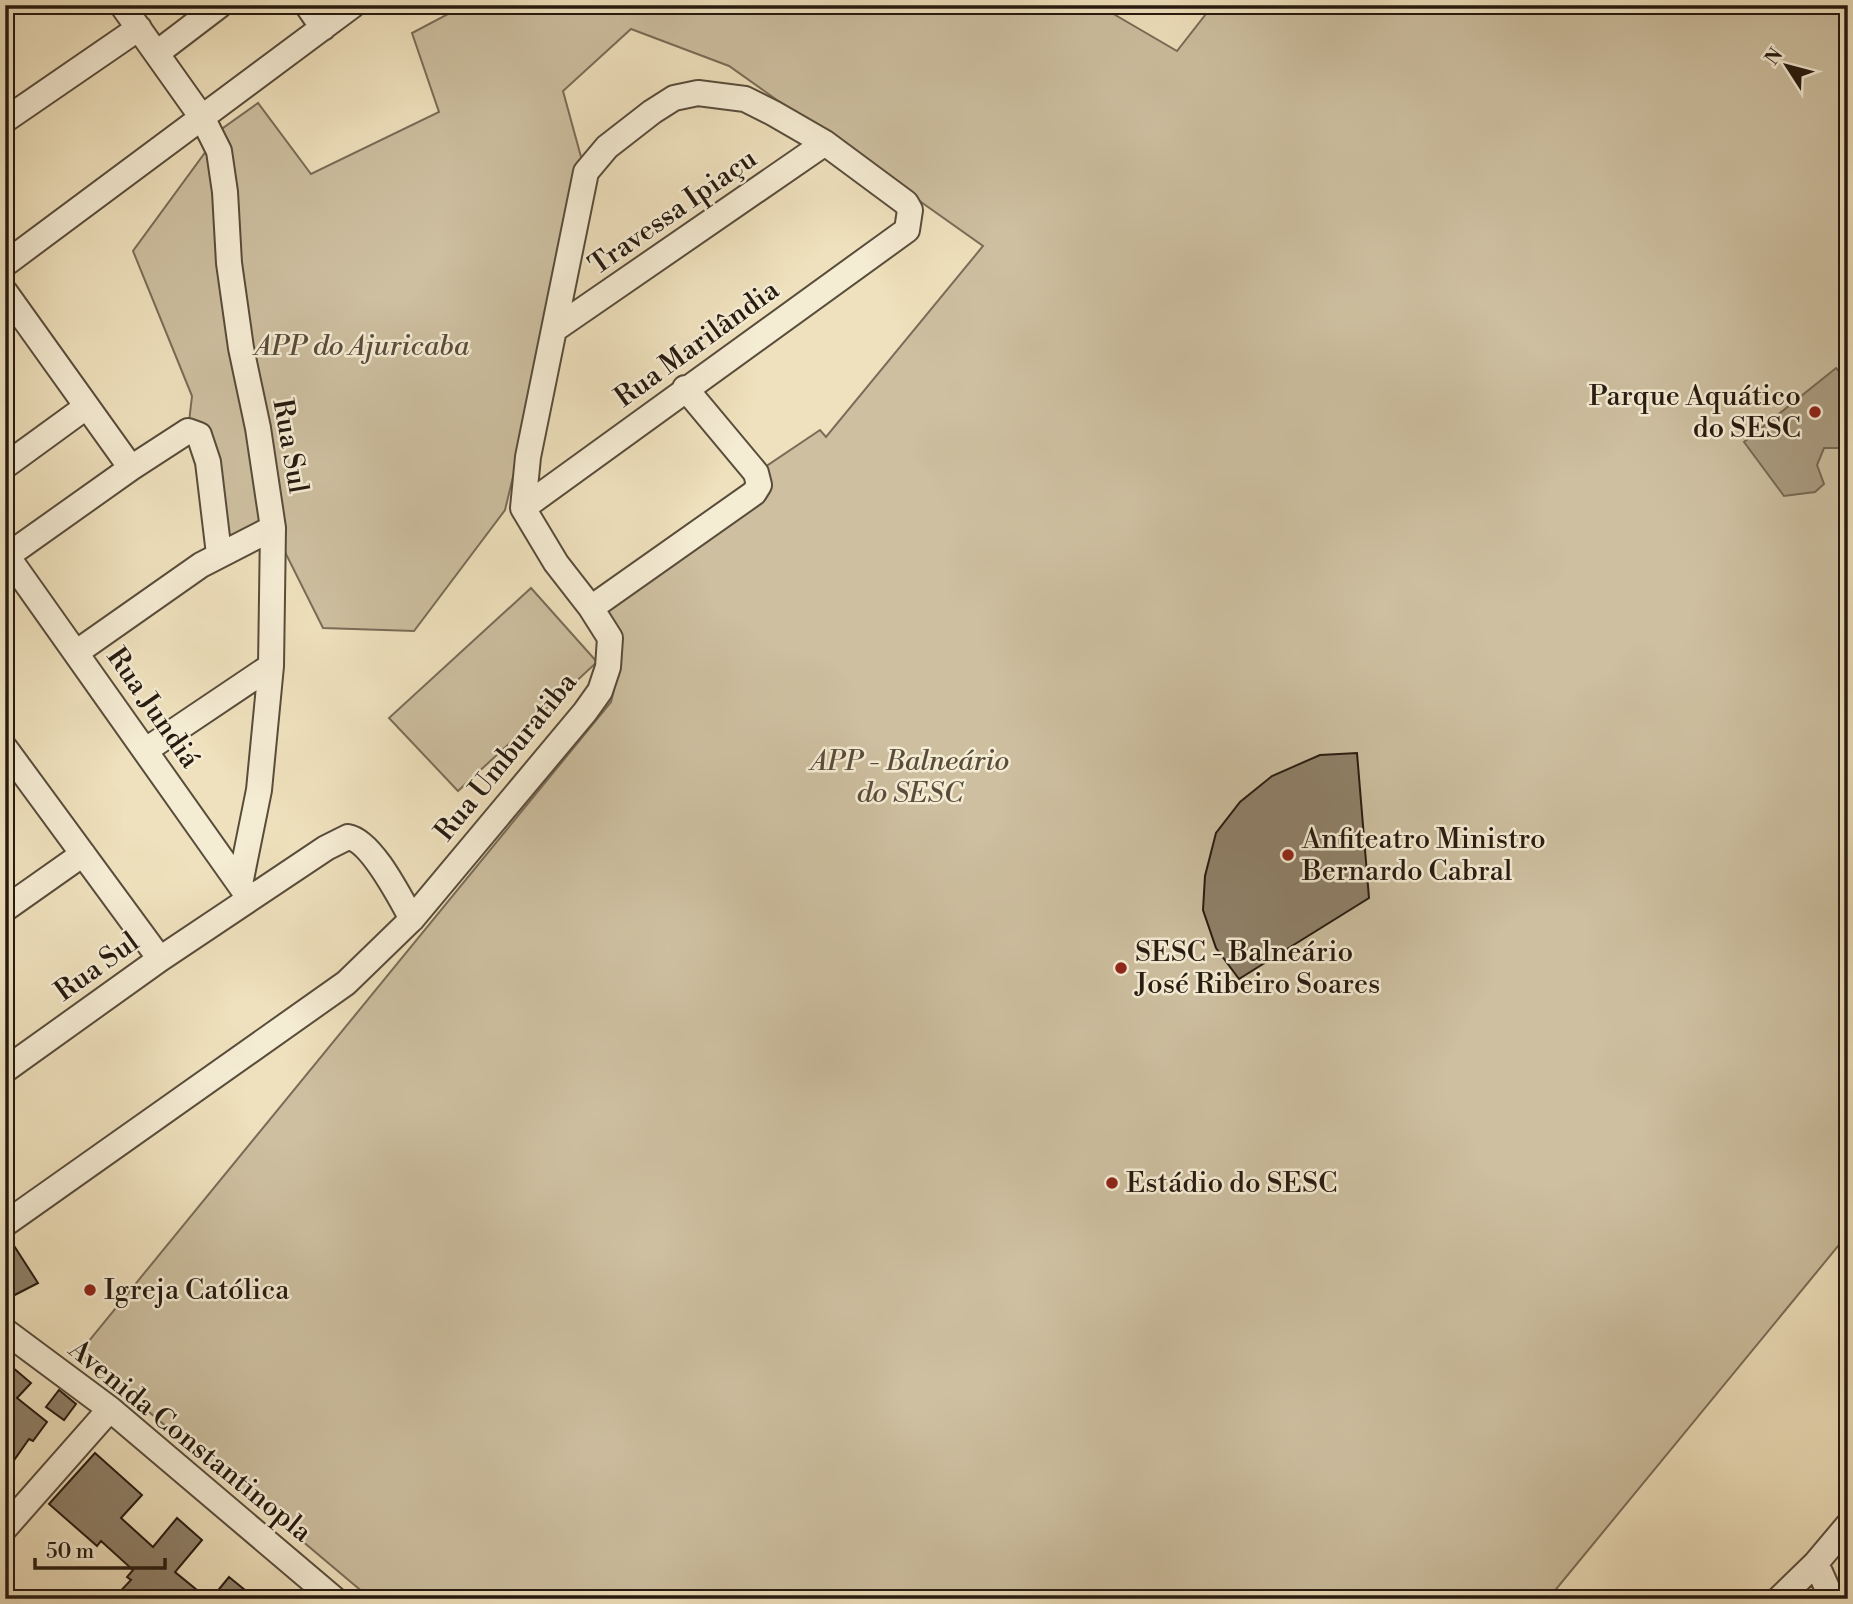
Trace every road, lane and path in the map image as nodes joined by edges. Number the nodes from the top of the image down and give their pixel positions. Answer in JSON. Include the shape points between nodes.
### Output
{"nodes":[{"id":1,"x":122,"y":5,"type":"edge"},
{"id":2,"x":220,"y":5,"type":"edge"},
{"id":3,"x":307,"y":5,"type":"edge"},
{"id":4,"x":354,"y":5,"type":"edge"},
{"id":5,"x":323,"y":27,"type":"junction"},
{"id":6,"x":139,"y":28,"type":"junction"},
{"id":7,"x":157,"y":52,"type":"junction"},
{"id":8,"x":203,"y":119,"type":"junction"},
{"id":9,"x":5,"y":120,"type":"edge"},
{"id":10,"x":825,"y":143,"type":"junction"},
{"id":11,"x":5,"y":264,"type":"edge"},
{"id":12,"x":5,"y":292,"type":"edge"},
{"id":13,"x":555,"y":329,"type":"junction"},
{"id":14,"x":685,"y":388,"type":"junction"},
{"id":15,"x":86,"y":407,"type":"junction"},
{"id":16,"x":5,"y":466,"type":"edge"},
{"id":17,"x":131,"y":468,"type":"junction"},
{"id":18,"x":523,"y":508,"type":"junction"},
{"id":19,"x":273,"y":528,"type":"junction"},
{"id":20,"x":6,"y":554,"type":"edge"},
{"id":21,"x":219,"y":554,"type":"junction"},
{"id":22,"x":591,"y":608,"type":"junction"},
{"id":23,"x":77,"y":652,"type":"junction"},
{"id":24,"x":271,"y":666,"type":"junction"},
{"id":25,"x":146,"y":750,"type":"junction"},
{"id":26,"x":8,"y":756,"type":"edge"},
{"id":27,"x":83,"y":854,"type":"junction"},
{"id":28,"x":245,"y":892,"type":"junction"},
{"id":29,"x":5,"y":909,"type":"edge"},
{"id":30,"x":412,"y":919,"type":"junction"},
{"id":31,"x":160,"y":959,"type":"junction"},
{"id":32,"x":5,"y":1070,"type":"edge"},
{"id":33,"x":5,"y":1224,"type":"edge"},
{"id":34,"x":5,"y":1331,"type":"edge"},
{"id":35,"x":110,"y":1409,"type":"junction"},
{"id":36,"x":1848,"y":1525,"type":"edge"},
{"id":37,"x":5,"y":1528,"type":"edge"},
{"id":38,"x":1816,"y":1563,"type":"junction"},
{"id":39,"x":334,"y":1599,"type":"edge"},
{"id":40,"x":1779,"y":1599,"type":"edge"},
{"id":41,"x":1832,"y":1599,"type":"edge"}],
"edges":[{"from":1,"to":6,"type":"street","name":"Rua Sul"},
{"from":2,"to":7,"type":"street"},
{"from":3,"to":5,"type":"street"},
{"from":4,"to":5,"type":"street"},
{"from":5,"to":8,"type":"street"},
{"from":6,"to":7,"type":"street","name":"Rua Sul"},
{"from":6,"to":9,"type":"street"},
{"from":7,"to":8,"type":"street","name":"Rua Sul"},
{"from":8,"to":11,"type":"street"},
{"from":8,"to":19,"type":"street","name":"Rua Sul","via":[[219,151],[223,172],[229,263]]},
{"from":10,"to":13,"type":"street","name":"Travessa Ipiaçu"},
{"from":10,"to":13,"type":"street","via":[[745,99],[698,93],[674,98],[652,112],[607,147],[586,172]]},
{"from":10,"to":14,"type":"street","name":"Rua Marilândia","via":[[906,203],[910,210],[907,230]]},
{"from":12,"to":15,"type":"street"},
{"from":13,"to":18,"type":"street","via":[[528,457]]},
{"from":14,"to":18,"type":"street","name":"Rua Marilândia"},
{"from":14,"to":22,"type":"street","via":[[756,473],[759,479],[754,493]]},
{"from":15,"to":16,"type":"street"},
{"from":15,"to":17,"type":"street"},
{"from":17,"to":20,"type":"street"},
{"from":17,"to":21,"type":"street","via":[[188,431],[199,435],[208,462]]},
{"from":18,"to":22,"type":"street","name":"Rua Umburatiba","via":[[556,563]]},
{"from":19,"to":21,"type":"street"},
{"from":19,"to":24,"type":"street","name":"Rua Sul"},
{"from":20,"to":23,"type":"street","name":"Rua Jundiá"},
{"from":21,"to":23,"type":"street"},
{"from":22,"to":30,"type":"street","name":"Rua Umburatiba","via":[[610,638],[600,691]]},
{"from":23,"to":25,"type":"street","name":"Rua Jundiá"},
{"from":24,"to":25,"type":"street"},
{"from":24,"to":28,"type":"street","name":"Rua Sul"},
{"from":25,"to":28,"type":"street","name":"Rua Jundiá"},
{"from":26,"to":27,"type":"street"},
{"from":27,"to":29,"type":"street"},
{"from":27,"to":31,"type":"street"},
{"from":28,"to":30,"type":"street","name":"Rua Sul","via":[[348,837],[361,843],[379,864]]},
{"from":28,"to":31,"type":"street","name":"Rua Sul"},
{"from":30,"to":33,"type":"street","name":"Rua Umburatiba","via":[[346,983]]},
{"from":31,"to":32,"type":"street","name":"Rua Sul"},
{"from":34,"to":35,"type":"street","name":"Avenida Constantinopla"},
{"from":35,"to":37,"type":"street"},
{"from":35,"to":39,"type":"street","name":"Avenida Constantinopla"},
{"from":36,"to":38,"type":"street"},
{"from":38,"to":40,"type":"street"},
{"from":38,"to":41,"type":"street"}]}
